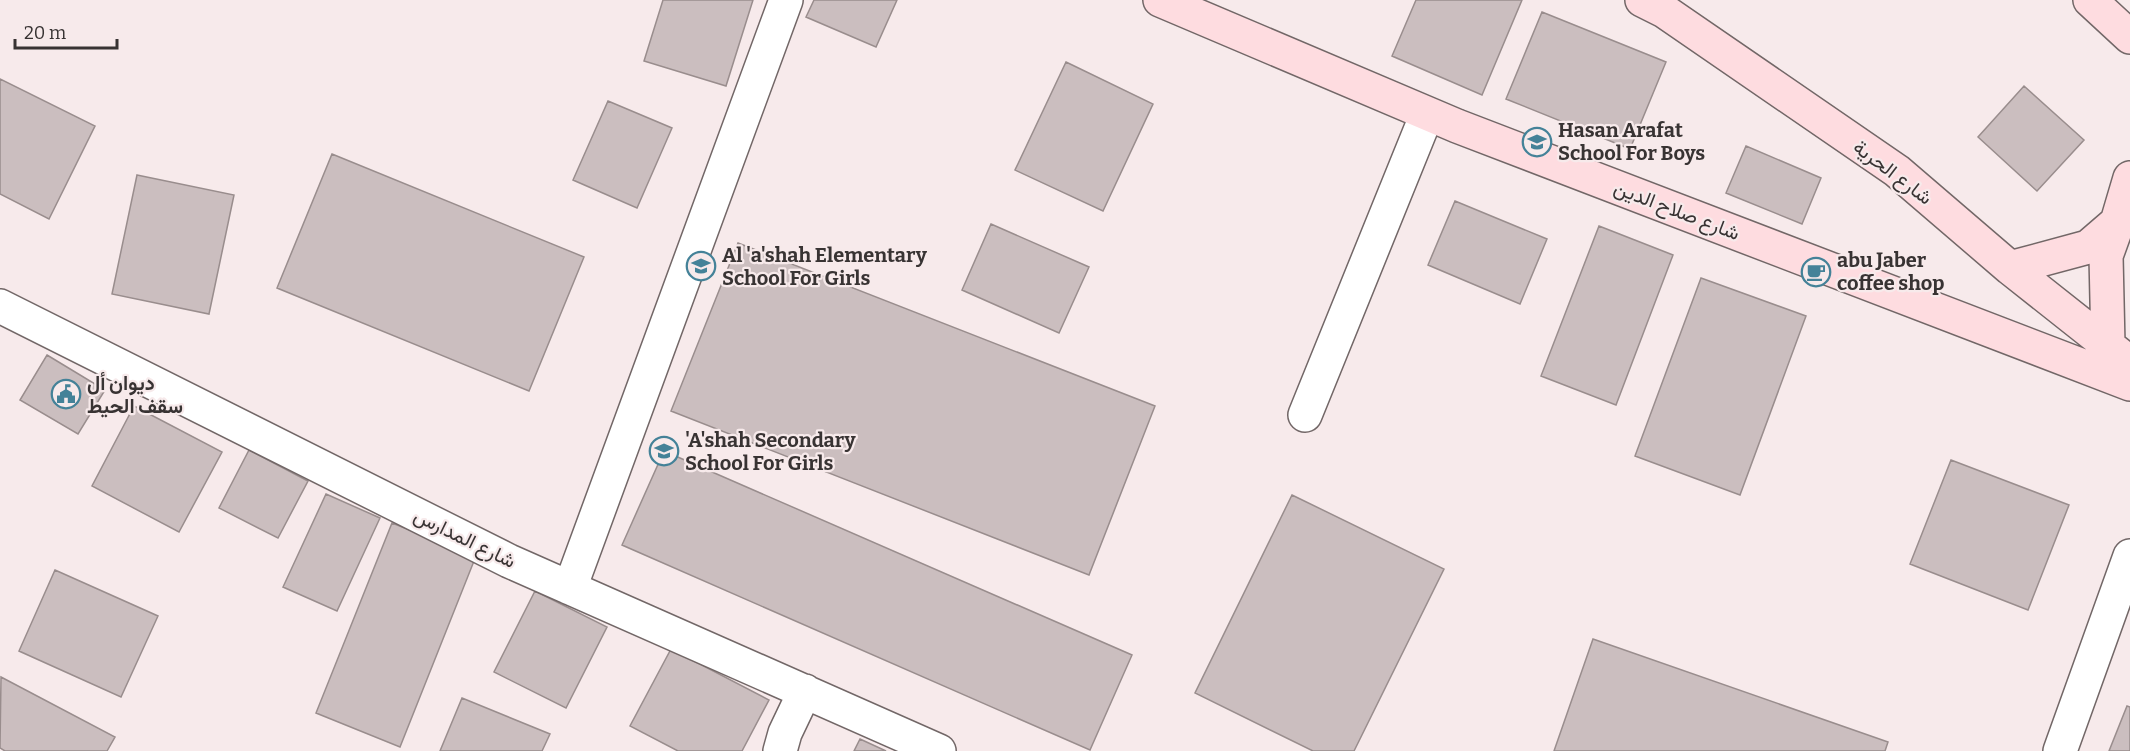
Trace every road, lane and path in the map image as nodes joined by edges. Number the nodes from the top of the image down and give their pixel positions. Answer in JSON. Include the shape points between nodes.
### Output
{"nodes":[{"id":1,"x":786,"y":0,"type":"edge"},
{"id":2,"x":1160,"y":0,"type":"edge"},
{"id":3,"x":1642,"y":0,"type":"edge"},
{"id":4,"x":2090,"y":0,"type":"edge"},
{"id":5,"x":2130,"y":37,"type":"edge"},
{"id":6,"x":1427,"y":114,"type":"junction"},
{"id":7,"x":2130,"y":178,"type":"edge"},
{"id":8,"x":2124,"y":214,"type":"edge"},
{"id":9,"x":2010,"y":268,"type":"junction"},
{"id":10,"x":0,"y":306,"type":"edge"},
{"id":11,"x":2119,"y":354,"type":"edge"},
{"id":12,"x":2130,"y":384,"type":"edge"},
{"id":13,"x":1305,"y":415,"type":"dead end"},
{"id":14,"x":2130,"y":556,"type":"edge"},
{"id":15,"x":570,"y":588,"type":"junction"},
{"id":16,"x":805,"y":691,"type":"junction"},
{"id":17,"x":780,"y":751,"type":"edge"},
{"id":18,"x":939,"y":751,"type":"edge"},
{"id":19,"x":2060,"y":751,"type":"edge"}],
"edges":[{"from":1,"to":15,"type":"street"},
{"from":2,"to":6,"type":"street","name":"شارع صلاح الدين"},
{"from":3,"to":9,"type":"street","name":"شارع الحرية","via":[[1664,11],[1897,171]]},
{"from":4,"to":5,"type":"street"},
{"from":6,"to":12,"type":"street","name":"شارع صلاح الدين"},
{"from":6,"to":13,"type":"street"},
{"from":7,"to":8,"type":"street"},
{"from":8,"to":9,"type":"street","via":[[2088,247]]},
{"from":8,"to":11,"type":"street","via":[[2106,256]]},
{"from":9,"to":11,"type":"street","name":"شارع الحرية"},
{"from":10,"to":15,"type":"street","name":"شارع المدارس"},
{"from":14,"to":19,"type":"street"},
{"from":15,"to":16,"type":"street","name":"شارع المدارس"},
{"from":16,"to":17,"type":"street"},
{"from":16,"to":18,"type":"street","name":"شارع المدارس"}]}
